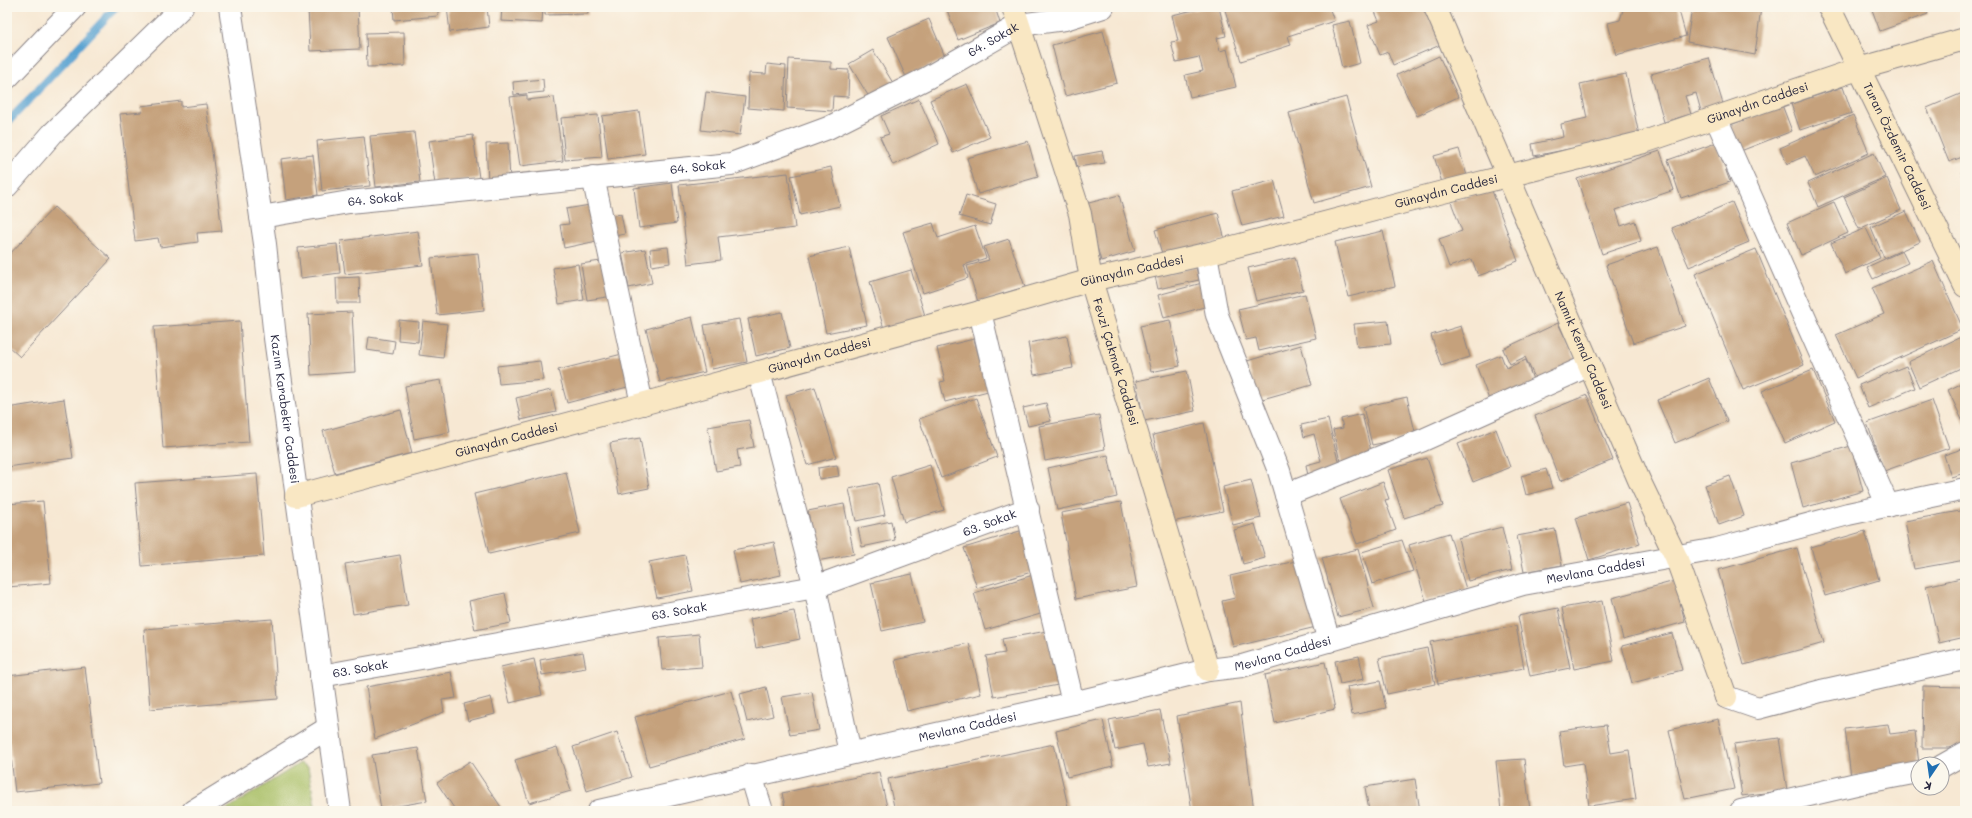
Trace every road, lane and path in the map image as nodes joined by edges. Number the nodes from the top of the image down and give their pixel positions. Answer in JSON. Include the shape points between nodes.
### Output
{"nodes":[{"id":1,"x":75,"y":7,"type":"edge"},
{"id":2,"x":182,"y":7,"type":"edge"},
{"id":3,"x":230,"y":7,"type":"edge"},
{"id":4,"x":1103,"y":7,"type":"edge"},
{"id":5,"x":1435,"y":7,"type":"edge"},
{"id":6,"x":1829,"y":7,"type":"edge"},
{"id":7,"x":1016,"y":16,"type":"edge"},
{"id":8,"x":1965,"y":39,"type":"edge"},
{"id":9,"x":1858,"y":69,"type":"junction"},
{"id":10,"x":7,"y":78,"type":"edge"},
{"id":11,"x":1716,"y":118,"type":"junction"},
{"id":12,"x":1507,"y":176,"type":"junction"},
{"id":13,"x":593,"y":177,"type":"junction"},
{"id":14,"x":7,"y":186,"type":"edge"},
{"id":15,"x":261,"y":217,"type":"junction"},
{"id":16,"x":1206,"y":254,"type":"junction"},
{"id":17,"x":1091,"y":280,"type":"junction"},
{"id":18,"x":1965,"y":286,"type":"edge"},
{"id":19,"x":980,"y":312,"type":"junction"},
{"id":20,"x":1590,"y":365,"type":"junction"},
{"id":21,"x":758,"y":372,"type":"junction"},
{"id":22,"x":642,"y":404,"type":"junction"},
{"id":23,"x":1965,"y":490,"type":"edge"},
{"id":24,"x":1286,"y":495,"type":"junction"},
{"id":25,"x":296,"y":496,"type":"junction"},
{"id":26,"x":1888,"y":506,"type":"junction"},
{"id":27,"x":1028,"y":509,"type":"junction"},
{"id":28,"x":1676,"y":557,"type":"junction"},
{"id":29,"x":814,"y":587,"type":"junction"},
{"id":30,"x":1329,"y":641,"type":"junction"},
{"id":31,"x":1965,"y":659,"type":"edge"},
{"id":32,"x":1208,"y":670,"type":"junction"},
{"id":33,"x":321,"y":676,"type":"junction"},
{"id":34,"x":1073,"y":703,"type":"junction"},
{"id":35,"x":328,"y":728,"type":"junction"},
{"id":36,"x":850,"y":753,"type":"junction"},
{"id":37,"x":1965,"y":753,"type":"edge"},
{"id":38,"x":1950,"y":761,"type":"edge"},
{"id":39,"x":1910,"y":774,"type":"edge"},
{"id":40,"x":751,"y":775,"type":"junction"},
{"id":41,"x":193,"y":811,"type":"edge"},
{"id":42,"x":340,"y":811,"type":"edge"},
{"id":43,"x":599,"y":811,"type":"edge"},
{"id":44,"x":762,"y":811,"type":"edge"},
{"id":45,"x":1741,"y":811,"type":"edge"}],
"edges":[{"from":1,"to":10,"type":"street"},
{"from":2,"to":14,"type":"street","via":[[52,134]]},
{"from":3,"to":15,"type":"street","name":"Kazım Karabekir Caddesi"},
{"from":4,"to":7,"type":"street","name":"64. Sokak","via":[[1065,20]]},
{"from":5,"to":12,"type":"street","name":"Namık Kemal Caddesi"},
{"from":6,"to":9,"type":"street","name":"Turan Özdemir Caddesi"},
{"from":7,"to":13,"type":"street","name":"64. Sokak","via":[[928,78],[828,128],[731,164]]},
{"from":7,"to":17,"type":"street","name":"Fevzi Çakmak Caddesi","via":[[1080,214]]},
{"from":8,"to":9,"type":"street","name":"Günaydın Caddesi"},
{"from":9,"to":11,"type":"street","name":"Günaydın Caddesi"},
{"from":9,"to":18,"type":"street","name":"Turan Özdemir Caddesi"},
{"from":11,"to":12,"type":"street","name":"Günaydın Caddesi","via":[[1644,142]]},
{"from":11,"to":26,"type":"street"},
{"from":12,"to":16,"type":"street","name":"Günaydın Caddesi"},
{"from":12,"to":20,"type":"street","name":"Namık Kemal Caddesi"},
{"from":13,"to":15,"type":"street","name":"64. Sokak","via":[[349,202]]},
{"from":13,"to":22,"type":"street"},
{"from":15,"to":25,"type":"street","name":"Kazım Karabekir Caddesi"},
{"from":16,"to":17,"type":"street","name":"Günaydın Caddesi"},
{"from":16,"to":24,"type":"street","via":[[1216,315]]},
{"from":17,"to":19,"type":"street","name":"Günaydın Caddesi"},
{"from":17,"to":32,"type":"street","name":"Fevzi Çakmak Caddesi"},
{"from":19,"to":21,"type":"street","name":"Günaydın Caddesi"},
{"from":19,"to":27,"type":"street"},
{"from":20,"to":24,"type":"street","via":[[1423,440]]},
{"from":20,"to":28,"type":"street","name":"Namık Kemal Caddesi","via":[[1639,480]]},
{"from":21,"to":22,"type":"street","name":"Günaydın Caddesi"},
{"from":21,"to":29,"type":"street"},
{"from":22,"to":25,"type":"street","name":"Günaydın Caddesi"},
{"from":23,"to":26,"type":"street","name":"Mevlana Caddesi"},
{"from":24,"to":30,"type":"street"},
{"from":25,"to":33,"type":"street","name":"Kazım Karabekir Caddesi"},
{"from":26,"to":28,"type":"street","name":"Mevlana Caddesi"},
{"from":27,"to":29,"type":"street","name":"63. Sokak"},
{"from":27,"to":34,"type":"street"},
{"from":28,"to":30,"type":"street","name":"Mevlana Caddesi","via":[[1523,584]]},
{"from":28,"to":31,"type":"street","name":"Namık Kemal Caddesi","via":[[1726,697],[1758,708],[1821,691]]},
{"from":29,"to":33,"type":"street","name":"63. Sokak"},
{"from":29,"to":36,"type":"street"},
{"from":30,"to":32,"type":"street","name":"Mevlana Caddesi","via":[[1242,666]]},
{"from":32,"to":34,"type":"street","name":"Mevlana Caddesi"},
{"from":33,"to":35,"type":"street","name":"Kazım Karabekir Caddesi"},
{"from":34,"to":36,"type":"street","name":"Mevlana Caddesi"},
{"from":35,"to":41,"type":"street"},
{"from":35,"to":42,"type":"street","name":"Kazım Karabekir Caddesi"},
{"from":36,"to":40,"type":"street","name":"Mevlana Caddesi"},
{"from":37,"to":38,"type":"street"},
{"from":39,"to":45,"type":"street"},
{"from":40,"to":43,"type":"street","name":"Mevlana Caddesi"},
{"from":40,"to":44,"type":"street"}]}
